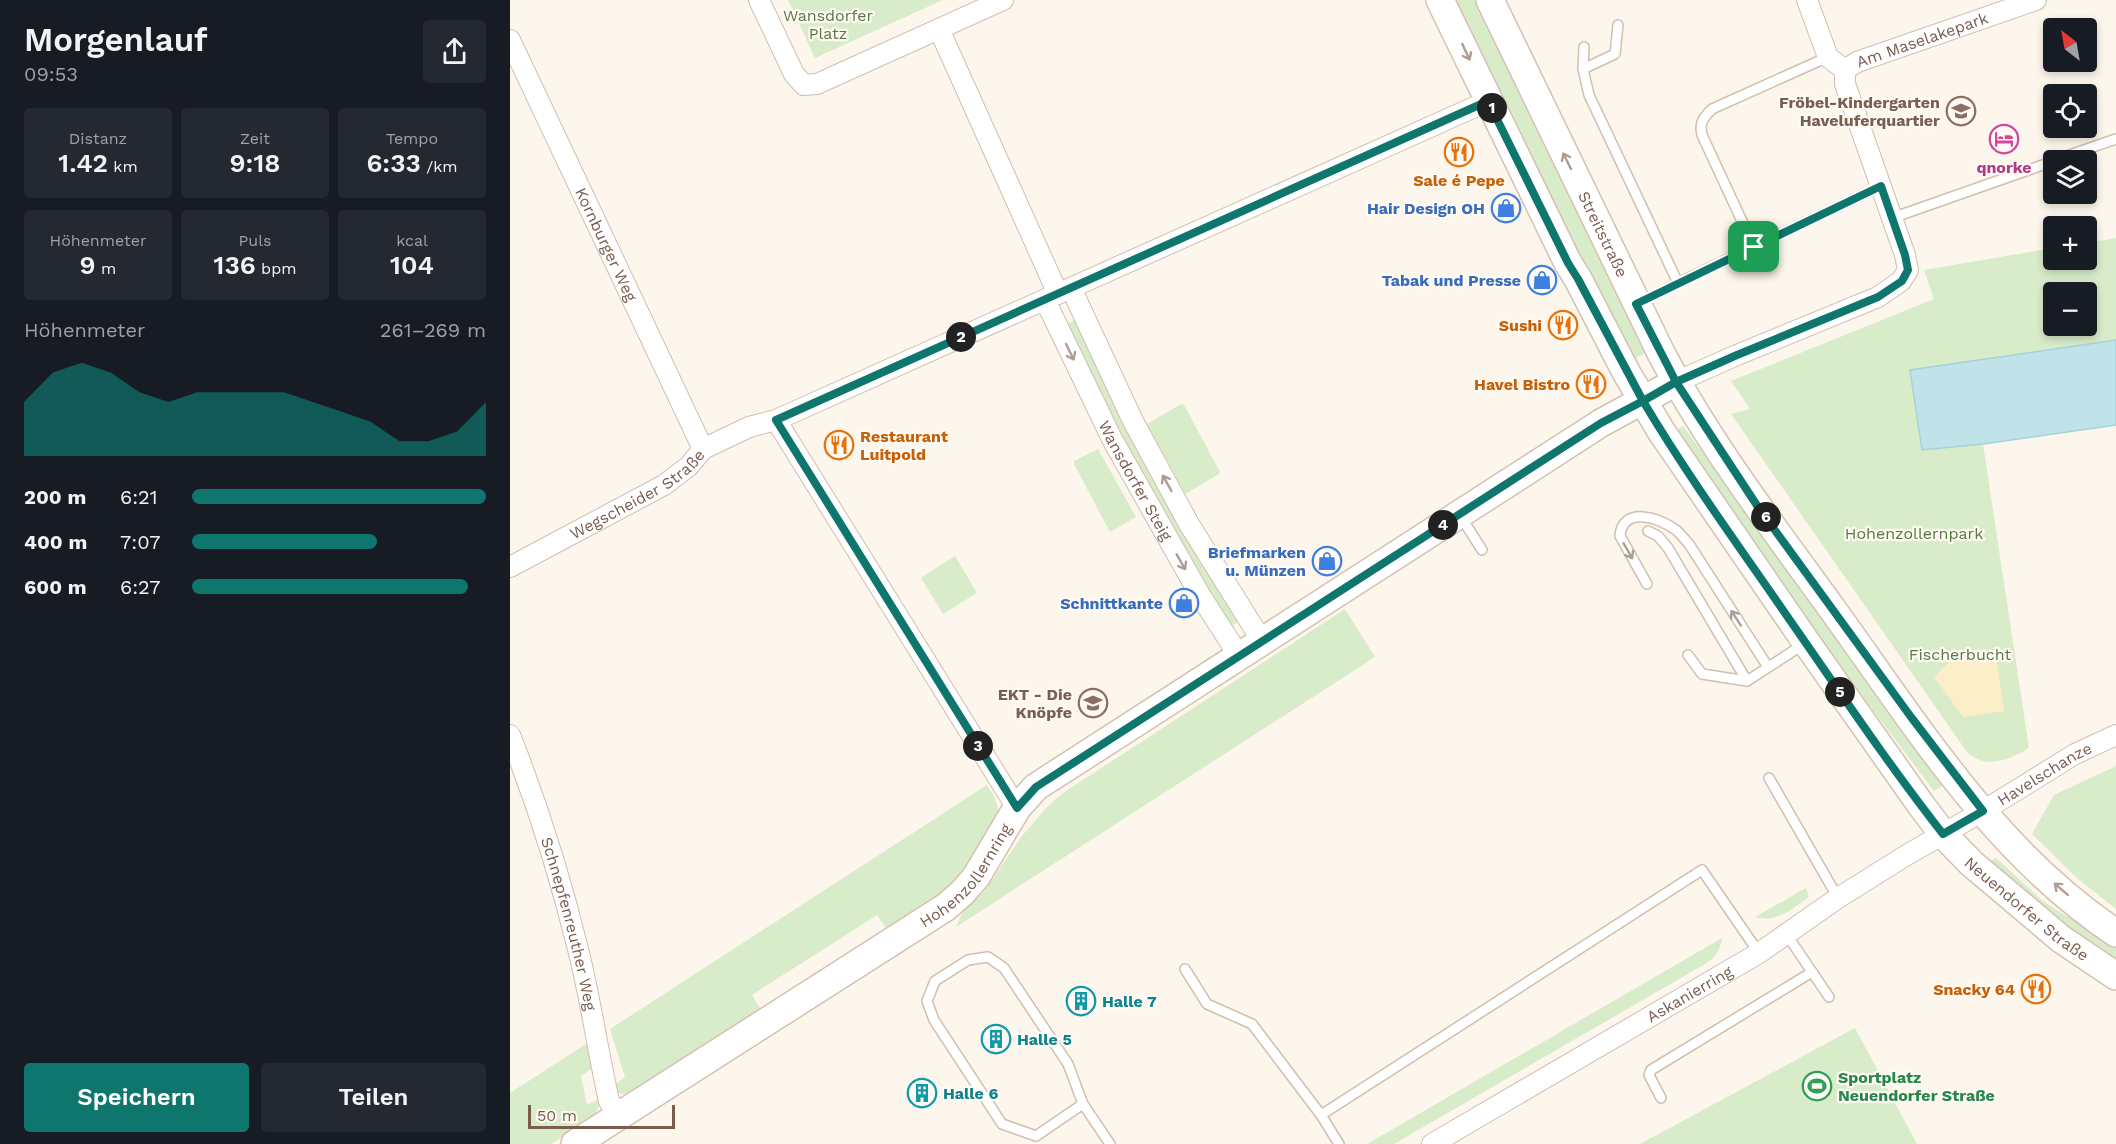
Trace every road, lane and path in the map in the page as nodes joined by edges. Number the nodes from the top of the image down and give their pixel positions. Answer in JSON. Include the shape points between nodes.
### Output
{"nodes":[{"id":1,"x":759,"y":0,"type":"edge"},
{"id":2,"x":1003,"y":0,"type":"edge"},
{"id":3,"x":1440,"y":0,"type":"edge"},
{"id":4,"x":1490,"y":0,"type":"edge"},
{"id":5,"x":1807,"y":0,"type":"edge"},
{"id":6,"x":2036,"y":0,"type":"edge"},
{"id":7,"x":1618,"y":25,"type":"dead end"},
{"id":8,"x":939,"y":29,"type":"junction"},
{"id":9,"x":510,"y":40,"type":"edge"},
{"id":10,"x":1584,"y":46,"type":"dead end"},
{"id":11,"x":1828,"y":57,"type":"junction"},
{"id":12,"x":1583,"y":69,"type":"junction"},
{"id":13,"x":1845,"y":70,"type":"junction"},
{"id":14,"x":1488,"y":101,"type":"junction"},
{"id":15,"x":2116,"y":139,"type":"edge"},
{"id":16,"x":2085,"y":150,"type":"edge"},
{"id":17,"x":2043,"y":165,"type":"edge"},
{"id":18,"x":1881,"y":186,"type":"junction"},
{"id":19,"x":1892,"y":218,"type":"junction"},
{"id":20,"x":1754,"y":247,"type":"junction"},
{"id":21,"x":1678,"y":283,"type":"junction"},
{"id":22,"x":1058,"y":294,"type":"junction"},
{"id":23,"x":1636,"y":304,"type":"junction"},
{"id":24,"x":1676,"y":382,"type":"junction"},
{"id":25,"x":1643,"y":401,"type":"junction"},
{"id":26,"x":776,"y":420,"type":"junction"},
{"id":27,"x":703,"y":449,"type":"junction"},
{"id":28,"x":1460,"y":514,"type":"junction"},
{"id":29,"x":1648,"y":531,"type":"dead end"},
{"id":30,"x":1482,"y":550,"type":"dead end"},
{"id":31,"x":510,"y":567,"type":"edge"},
{"id":32,"x":1647,"y":584,"type":"dead end"},
{"id":33,"x":1262,"y":641,"type":"junction"},
{"id":34,"x":1806,"y":642,"type":"junction"},
{"id":35,"x":1688,"y":655,"type":"dead end"},
{"id":36,"x":1239,"y":656,"type":"junction"},
{"id":37,"x":1768,"y":667,"type":"junction"},
{"id":38,"x":1747,"y":681,"type":"junction"},
{"id":39,"x":510,"y":735,"type":"edge"},
{"id":40,"x":2116,"y":735,"type":"edge"},
{"id":41,"x":1769,"y":778,"type":"dead end"},
{"id":42,"x":1017,"y":808,"type":"junction"},
{"id":43,"x":1983,"y":811,"type":"junction"},
{"id":44,"x":1943,"y":834,"type":"junction"},
{"id":45,"x":1838,"y":898,"type":"junction"},
{"id":46,"x":2116,"y":933,"type":"edge"},
{"id":47,"x":1787,"y":935,"type":"junction"},
{"id":48,"x":1759,"y":953,"type":"junction"},
{"id":49,"x":1185,"y":969,"type":"dead end"},
{"id":50,"x":1812,"y":972,"type":"junction"},
{"id":51,"x":2116,"y":976,"type":"edge"},
{"id":52,"x":1829,"y":997,"type":"dead end"},
{"id":53,"x":1661,"y":1098,"type":"dead end"},
{"id":54,"x":1083,"y":1104,"type":"junction"},
{"id":55,"x":1321,"y":1115,"type":"junction"},
{"id":56,"x":618,"y":1116,"type":"junction"},
{"id":57,"x":1443,"y":1141,"type":"edge"},
{"id":58,"x":574,"y":1144,"type":"edge"},
{"id":59,"x":1110,"y":1144,"type":"edge"},
{"id":60,"x":1339,"y":1144,"type":"edge"}],
"edges":[{"from":1,"to":8,"type":"street","via":[[794,74],[804,85],[817,84]]},
{"from":2,"to":8,"type":"street"},
{"from":3,"to":14,"type":"main road","one_way":true},
{"from":23,"to":4,"type":"main road","name":"Streitstraße","one_way":true},
{"from":5,"to":11,"type":"street"},
{"from":6,"to":13,"type":"street","name":"Am Maselakepark","via":[[1857,62]]},
{"from":7,"to":12,"type":"lane","via":[[1615,54]]},
{"from":8,"to":22,"type":"street","name":"Wansdorfer Steig"},
{"from":9,"to":27,"type":"street","name":"Kornburger Weg"},
{"from":10,"to":12,"type":"lane"},
{"from":11,"to":13,"type":"street"},
{"from":11,"to":20,"type":"lane","via":[[1712,109],[1700,126]]},
{"from":12,"to":21,"type":"lane","via":[[1589,95]]},
{"from":13,"to":18,"type":"street","name":"Am Maselakepark","via":[[1845,84]]},
{"from":14,"to":22,"type":"street","name":"Wegscheider Straße"},
{"from":14,"to":25,"type":"main road","via":[[1568,263]]},
{"from":15,"to":16,"type":"lane"},
{"from":17,"to":19,"type":"lane"},
{"from":18,"to":19,"type":"street","name":"Am Maselakepark"},
{"from":18,"to":20,"type":"lane"},
{"from":19,"to":24,"type":"street","name":"Am Maselakepark","via":[[1908,270],[1902,281],[1878,297]]},
{"from":20,"to":21,"type":"lane"},
{"from":21,"to":23,"type":"lane"},
{"from":22,"to":26,"type":"street","name":"Wegscheider Straße"},
{"from":33,"to":22,"type":"street","name":"Wansdorfer Steig","one_way":true,"via":[[1189,524]]},
{"from":22,"to":36,"type":"street","name":"Wansdorfer Steig","one_way":true,"via":[[1112,439]]},
{"from":23,"to":24,"type":"main road","name":"Streitstraße"},
{"from":24,"to":25,"type":"main road","name":"Hohenzollernring"},
{"from":24,"to":43,"type":"main road","name":"Streitstraße","via":[[1758,507]]},
{"from":25,"to":28,"type":"main road","name":"Hohenzollernring","via":[[1601,423]]},
{"from":25,"to":34,"type":"main road"},
{"from":26,"to":27,"type":"street","name":"Wegscheider Straße","via":[[749,427]]},
{"from":26,"to":42,"type":"street"},
{"from":27,"to":31,"type":"street","name":"Wegscheider Straße","via":[[664,485]]},
{"from":28,"to":30,"type":"lane"},
{"from":28,"to":33,"type":"main road","name":"Hohenzollernring"},
{"from":29,"to":38,"type":"lane","via":[[1668,548]]},
{"from":37,"to":32,"type":"lane","one_way":true,"via":[[1678,531],[1634,516],[1620,528],[1620,536]]},
{"from":33,"to":36,"type":"main road","name":"Hohenzollernring"},
{"from":34,"to":37,"type":"lane"},
{"from":34,"to":44,"type":"main road"},
{"from":35,"to":38,"type":"lane","via":[[1702,674]]},
{"from":36,"to":42,"type":"main road","name":"Hohenzollernring","via":[[1036,787]]},
{"from":37,"to":38,"type":"lane"},
{"from":39,"to":56,"type":"street","name":"Schnepfenreuther Weg","via":[[558,878],[579,954],[609,1101]]},
{"from":40,"to":43,"type":"street","name":"Havelschanze","via":[[2075,754]]},
{"from":41,"to":45,"type":"lane"},
{"from":42,"to":56,"type":"main road","name":"Hohenzollernring","via":[[976,877],[946,907]]},
{"from":43,"to":44,"type":"street","name":"Havelschanze"},
{"from":46,"to":43,"type":"main road","one_way":true,"via":[[2018,851]]},
{"from":44,"to":45,"type":"street","name":"Askanierring"},
{"from":44,"to":51,"type":"main road","name":"Neuendorfer Straße","via":[[2014,901],[2078,952]]},
{"from":45,"to":47,"type":"street","name":"Askanierring"},
{"from":47,"to":48,"type":"street","name":"Askanierring"},
{"from":47,"to":50,"type":"lane"},
{"from":48,"to":55,"type":"lane","via":[[1702,870]]},
{"from":48,"to":57,"type":"street","name":"Askanierring"},
{"from":49,"to":55,"type":"lane","via":[[1207,1004],[1252,1023]]},
{"from":50,"to":52,"type":"lane"},
{"from":50,"to":53,"type":"lane","via":[[1651,1070],[1649,1075]]},
{"from":54,"to":54,"type":"lane","via":[[1068,1064],[1004,968],[988,957],[968,960],[935,981],[927,1001],[934,1020],[1002,1124],[1036,1136]]},
{"from":54,"to":59,"type":"lane"},
{"from":55,"to":60,"type":"lane"},
{"from":56,"to":58,"type":"main road","name":"Hohenzollernring"}]}
